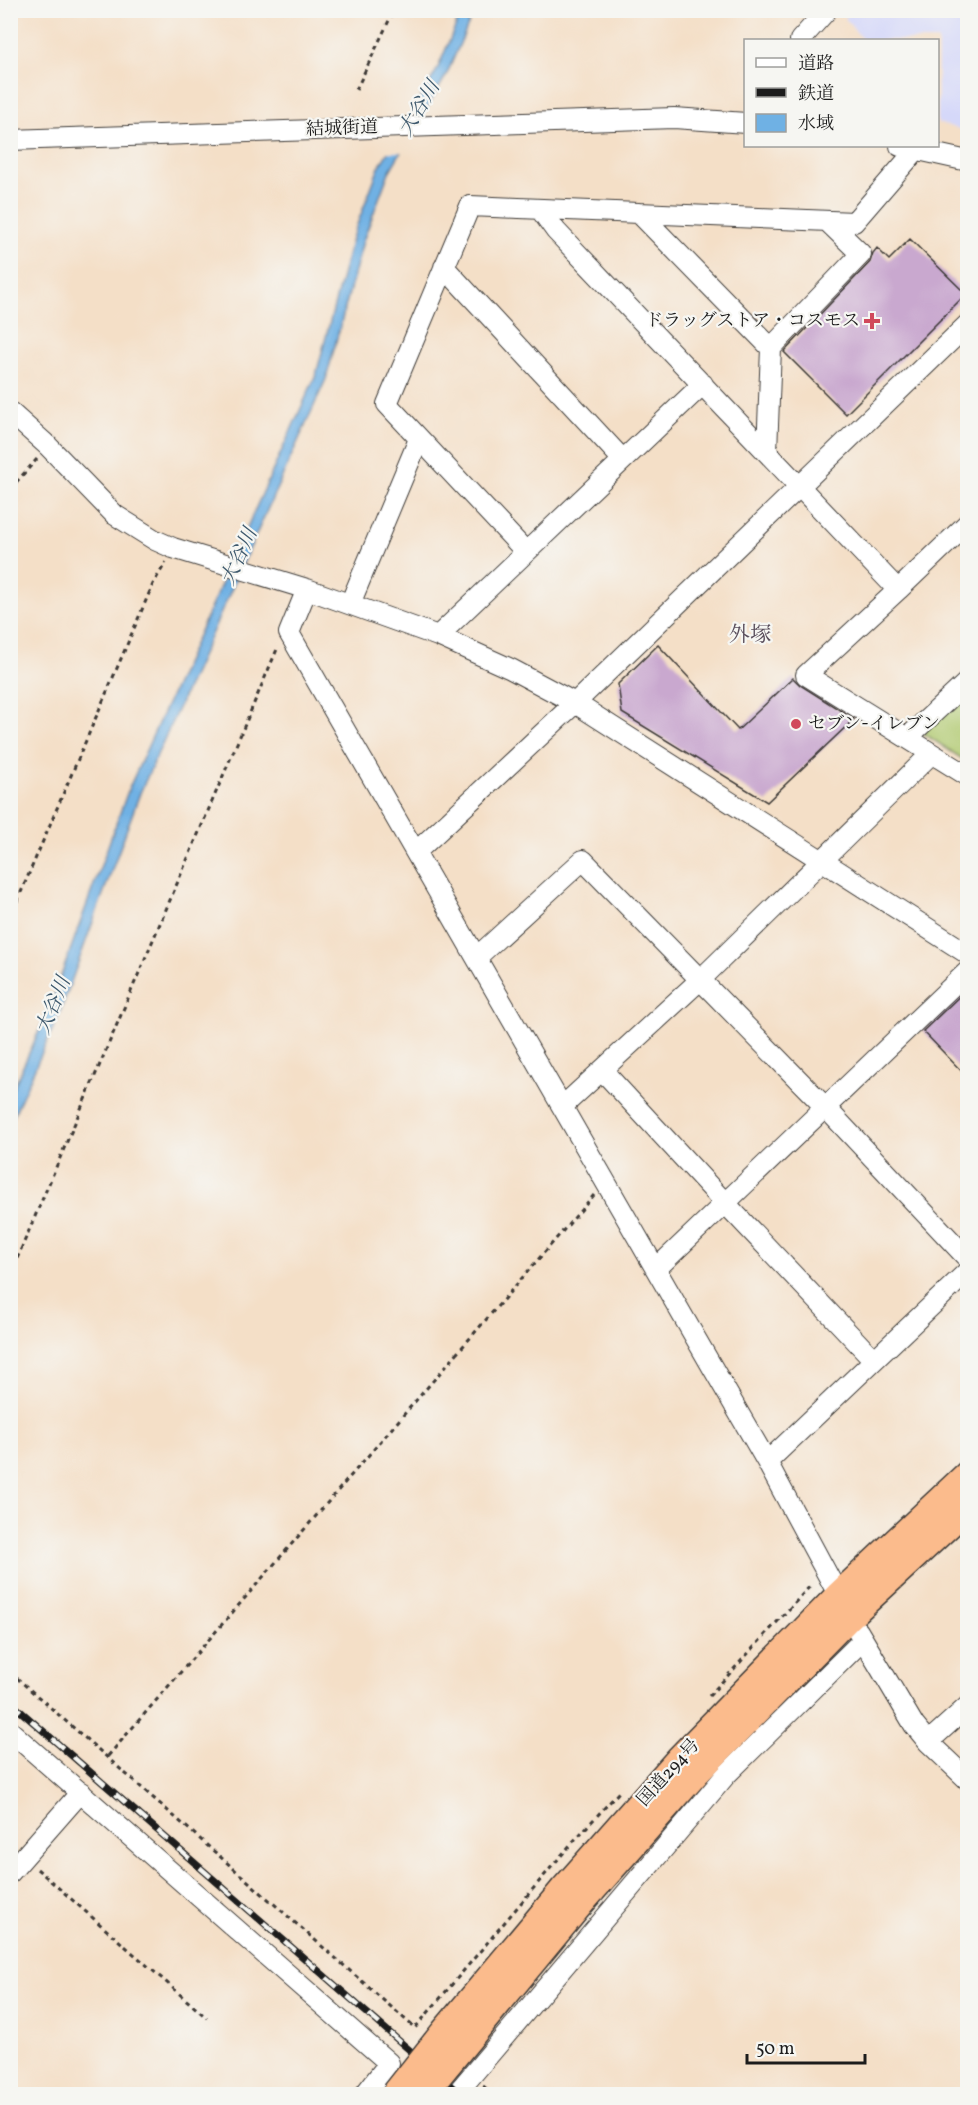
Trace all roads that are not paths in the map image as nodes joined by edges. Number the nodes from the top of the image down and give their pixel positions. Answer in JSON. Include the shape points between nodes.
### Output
{"nodes":[{"id":1,"x":827,"y":10,"type":"edge"},
{"id":2,"x":801,"y":39,"type":"edge"},
{"id":3,"x":744,"y":123,"type":"edge"},
{"id":4,"x":10,"y":140,"type":"edge"},
{"id":5,"x":908,"y":147,"type":"edge"},
{"id":6,"x":968,"y":161,"type":"edge"},
{"id":7,"x":540,"y":209,"type":"junction"},
{"id":8,"x":639,"y":213,"type":"junction"},
{"id":9,"x":827,"y":221,"type":"junction"},
{"id":10,"x":444,"y":267,"type":"junction"},
{"id":11,"x":968,"y":324,"type":"edge"},
{"id":12,"x":771,"y":348,"type":"junction"},
{"id":13,"x":704,"y":384,"type":"junction"},
{"id":14,"x":10,"y":412,"type":"edge"},
{"id":15,"x":419,"y":439,"type":"junction"},
{"id":16,"x":767,"y":451,"type":"junction"},
{"id":17,"x":623,"y":460,"type":"junction"},
{"id":18,"x":801,"y":486,"type":"junction"},
{"id":19,"x":968,"y":524,"type":"edge"},
{"id":20,"x":526,"y":552,"type":"junction"},
{"id":21,"x":298,"y":587,"type":"junction"},
{"id":22,"x":898,"y":590,"type":"junction"},
{"id":23,"x":350,"y":604,"type":"junction"},
{"id":24,"x":438,"y":636,"type":"junction"},
{"id":25,"x":968,"y":681,"type":"edge"},
{"id":26,"x":575,"y":703,"type":"junction"},
{"id":27,"x":907,"y":738,"type":"junction"},
{"id":28,"x":931,"y":754,"type":"junction"},
{"id":29,"x":968,"y":776,"type":"edge"},
{"id":30,"x":416,"y":852,"type":"junction"},
{"id":31,"x":820,"y":861,"type":"junction"},
{"id":32,"x":968,"y":954,"type":"edge"},
{"id":33,"x":477,"y":957,"type":"junction"},
{"id":34,"x":968,"y":971,"type":"edge"},
{"id":35,"x":700,"y":980,"type":"junction"},
{"id":36,"x":603,"y":1070,"type":"junction"},
{"id":37,"x":563,"y":1106,"type":"junction"},
{"id":38,"x":825,"y":1107,"type":"junction"},
{"id":39,"x":725,"y":1203,"type":"junction"},
{"id":40,"x":968,"y":1259,"type":"edge"},
{"id":41,"x":656,"y":1269,"type":"junction"},
{"id":42,"x":968,"y":1271,"type":"edge"},
{"id":43,"x":874,"y":1360,"type":"junction"},
{"id":44,"x":767,"y":1462,"type":"junction"},
{"id":45,"x":968,"y":1475,"type":"edge"},
{"id":46,"x":968,"y":1506,"type":"edge"},
{"id":47,"x":844,"y":1606,"type":"junction"},
{"id":48,"x":863,"y":1641,"type":"junction"},
{"id":49,"x":968,"y":1706,"type":"edge"},
{"id":50,"x":10,"y":1731,"type":"edge"},
{"id":51,"x":928,"y":1742,"type":"junction"},
{"id":52,"x":968,"y":1780,"type":"edge"},
{"id":53,"x":81,"y":1792,"type":"junction"},
{"id":54,"x":10,"y":1873,"type":"edge"},
{"id":55,"x":572,"y":1896,"type":"junction"},
{"id":56,"x":364,"y":2094,"type":"edge"},
{"id":57,"x":396,"y":2094,"type":"edge"},
{"id":58,"x":422,"y":2094,"type":"edge"},
{"id":59,"x":456,"y":2094,"type":"edge"}],
"edges":[{"from":1,"to":2,"type":"street"},
{"from":3,"to":4,"type":"street","name":"結城街道","via":[[674,118]]},
{"from":5,"to":6,"type":"street"},
{"from":5,"to":9,"type":"street","via":[[854,222]]},
{"from":7,"to":8,"type":"street"},
{"from":7,"to":10,"type":"street","via":[[470,206]]},
{"from":7,"to":13,"type":"street","via":[[556,231]]},
{"from":8,"to":9,"type":"street"},
{"from":8,"to":12,"type":"street"},
{"from":9,"to":12,"type":"street","via":[[861,254]]},
{"from":10,"to":15,"type":"street","via":[[387,404]]},
{"from":10,"to":17,"type":"street"},
{"from":11,"to":18,"type":"street"},
{"from":12,"to":16,"type":"street"},
{"from":13,"to":16,"type":"street"},
{"from":13,"to":17,"type":"street"},
{"from":14,"to":21,"type":"street","via":[[115,515],[154,540]]},
{"from":15,"to":20,"type":"street"},
{"from":15,"to":23,"type":"street"},
{"from":16,"to":18,"type":"street"},
{"from":17,"to":20,"type":"street"},
{"from":18,"to":22,"type":"street"},
{"from":18,"to":26,"type":"street"},
{"from":19,"to":22,"type":"street"},
{"from":20,"to":24,"type":"street"},
{"from":21,"to":23,"type":"street"},
{"from":21,"to":30,"type":"street","via":[[290,633]]},
{"from":22,"to":27,"type":"street","via":[[806,675]]},
{"from":23,"to":24,"type":"street"},
{"from":24,"to":26,"type":"street"},
{"from":25,"to":27,"type":"street"},
{"from":26,"to":30,"type":"street"},
{"from":26,"to":31,"type":"street"},
{"from":27,"to":28,"type":"street"},
{"from":28,"to":29,"type":"street"},
{"from":28,"to":31,"type":"street"},
{"from":30,"to":33,"type":"street"},
{"from":31,"to":32,"type":"street"},
{"from":31,"to":35,"type":"street"},
{"from":33,"to":35,"type":"street","via":[[583,860]]},
{"from":33,"to":37,"type":"street"},
{"from":34,"to":38,"type":"street"},
{"from":35,"to":36,"type":"street"},
{"from":35,"to":38,"type":"street"},
{"from":36,"to":37,"type":"street"},
{"from":36,"to":39,"type":"street"},
{"from":37,"to":41,"type":"street"},
{"from":38,"to":39,"type":"street"},
{"from":38,"to":40,"type":"street"},
{"from":39,"to":41,"type":"street"},
{"from":39,"to":43,"type":"street"},
{"from":41,"to":44,"type":"street"},
{"from":42,"to":43,"type":"street"},
{"from":43,"to":44,"type":"street"},
{"from":44,"to":47,"type":"street"},
{"from":45,"to":47,"type":"highway","name":"国道294号"},
{"from":46,"to":47,"type":"highway","name":"国道294号"},
{"from":47,"to":48,"type":"street"},
{"from":47,"to":55,"type":"highway","name":"国道294号","via":[[695,1773]]},
{"from":48,"to":51,"type":"street"},
{"from":48,"to":59,"type":"street","via":[[726,1775]]},
{"from":49,"to":51,"type":"street"},
{"from":50,"to":53,"type":"street"},
{"from":51,"to":52,"type":"street"},
{"from":53,"to":54,"type":"street"},
{"from":53,"to":56,"type":"street","via":[[389,2063]]},
{"from":55,"to":57,"type":"highway","name":"国道294号","bridge":true,"via":[[445,2032]]},
{"from":55,"to":58,"type":"highway","name":"国道294号","bridge":true}]}
